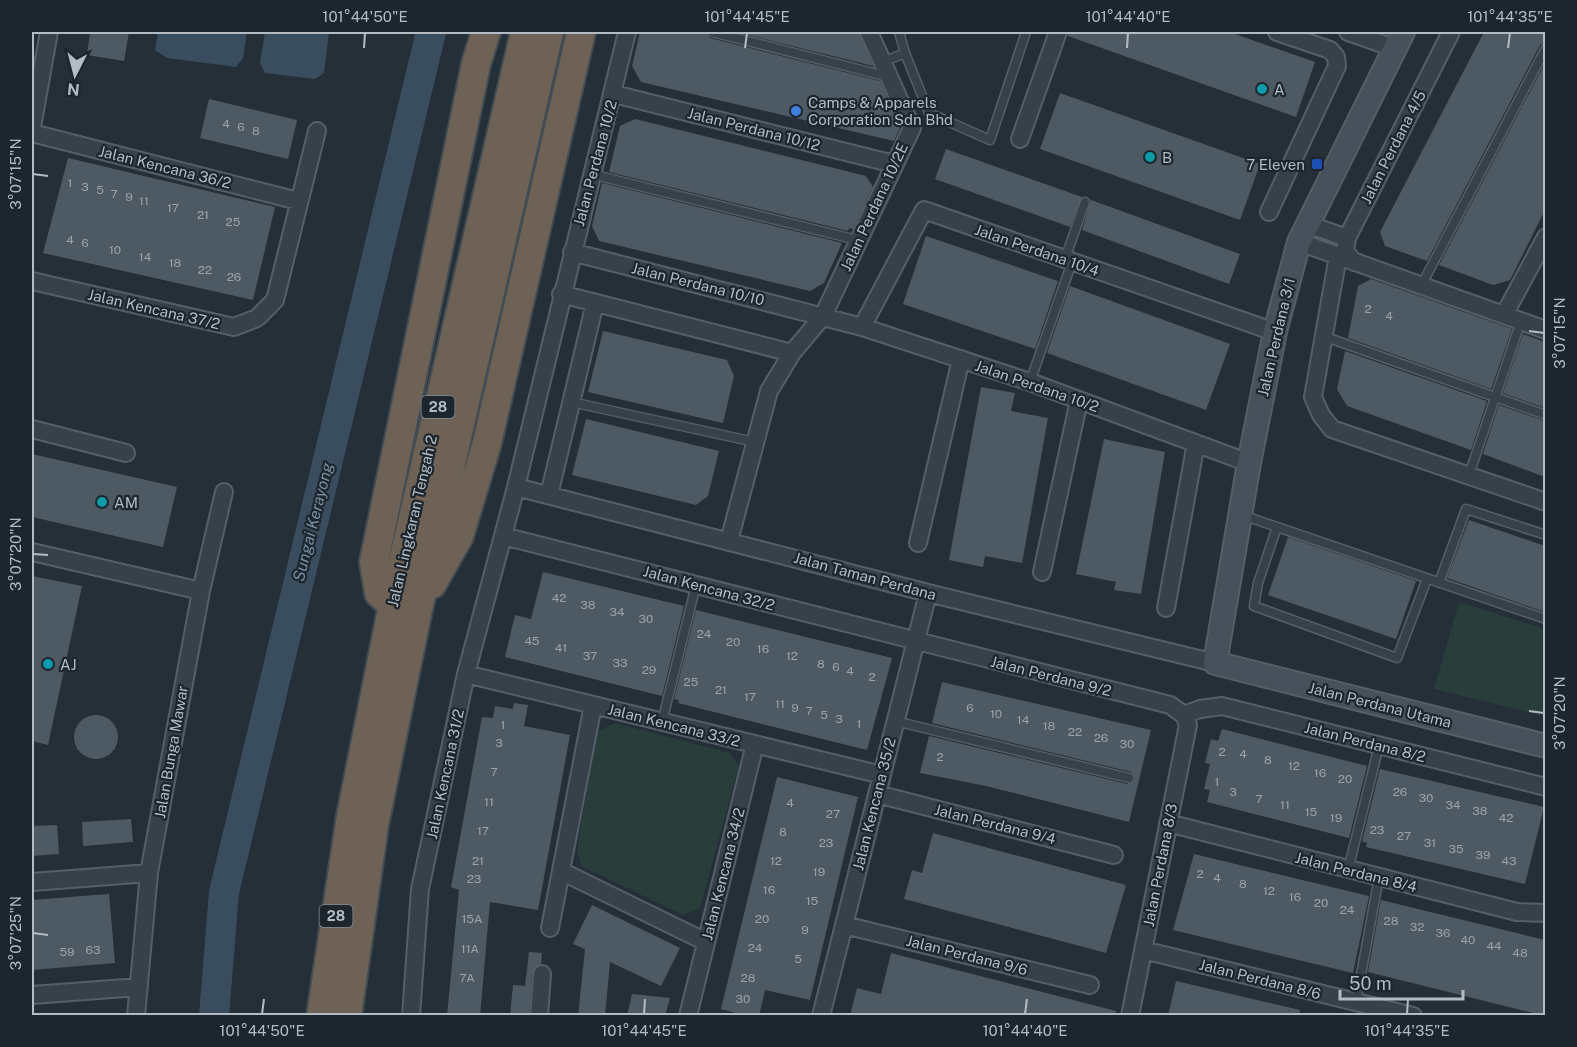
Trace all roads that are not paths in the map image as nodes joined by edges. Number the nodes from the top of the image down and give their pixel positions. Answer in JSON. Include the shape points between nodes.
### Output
{"nodes":[{"id":1,"x":49,"y":32,"type":"edge"},
{"id":2,"x":475,"y":32,"type":"edge"},
{"id":3,"x":486,"y":32,"type":"edge"},
{"id":4,"x":525,"y":32,"type":"edge"},
{"id":5,"x":549,"y":32,"type":"edge"},
{"id":6,"x":581,"y":32,"type":"edge"},
{"id":7,"x":627,"y":32,"type":"edge"},
{"id":8,"x":712,"y":32,"type":"edge"},
{"id":9,"x":869,"y":32,"type":"edge"},
{"id":10,"x":899,"y":32,"type":"edge"},
{"id":11,"x":1026,"y":32,"type":"edge"},
{"id":12,"x":1058,"y":32,"type":"edge"},
{"id":13,"x":1277,"y":32,"type":"edge"},
{"id":14,"x":1451,"y":32,"type":"edge"},
{"id":15,"x":1358,"y":33,"type":"edge"},
{"id":16,"x":1399,"y":40,"type":"edge"},
{"id":17,"x":1545,"y":48,"type":"edge"},
{"id":18,"x":905,"y":53,"type":"junction"},
{"id":19,"x":476,"y":64,"type":"junction"},
{"id":20,"x":886,"y":69,"type":"junction"},
{"id":21,"x":614,"y":94,"type":"junction"},
{"id":22,"x":32,"y":126,"type":"edge"},
{"id":23,"x":317,"y":131,"type":"dead end"},
{"id":24,"x":32,"y":133,"type":"edge"},
{"id":25,"x":1020,"y":139,"type":"dead end"},
{"id":26,"x":894,"y":164,"type":"junction"},
{"id":27,"x":591,"y":174,"type":"junction"},
{"id":28,"x":298,"y":201,"type":"junction"},
{"id":29,"x":1085,"y":202,"type":"dead end"},
{"id":30,"x":495,"y":212,"type":"junction"},
{"id":31,"x":1269,"y":212,"type":"dead end"},
{"id":32,"x":1303,"y":233,"type":"junction"},
{"id":33,"x":1545,"y":237,"type":"edge"},
{"id":34,"x":1347,"y":238,"type":"junction"},
{"id":35,"x":857,"y":240,"type":"junction"},
{"id":36,"x":572,"y":252,"type":"junction"},
{"id":37,"x":1338,"y":256,"type":"junction"},
{"id":38,"x":1068,"y":261,"type":"junction"},
{"id":39,"x":1354,"y":262,"type":"junction"},
{"id":40,"x":32,"y":281,"type":"edge"},
{"id":41,"x":1421,"y":286,"type":"junction"},
{"id":42,"x":561,"y":294,"type":"junction"},
{"id":43,"x":595,"y":303,"type":"junction"},
{"id":44,"x":1504,"y":315,"type":"junction"},
{"id":45,"x":824,"y":316,"type":"junction"},
{"id":46,"x":1521,"y":321,"type":"junction"},
{"id":47,"x":862,"y":327,"type":"junction"},
{"id":48,"x":1545,"y":330,"type":"edge"},
{"id":49,"x":1275,"y":332,"type":"junction"},
{"id":50,"x":1323,"y":336,"type":"junction"},
{"id":51,"x":792,"y":353,"type":"junction"},
{"id":52,"x":961,"y":359,"type":"junction"},
{"id":53,"x":1030,"y":382,"type":"junction"},
{"id":54,"x":1495,"y":398,"type":"junction"},
{"id":55,"x":1079,"y":400,"type":"junction"},
{"id":56,"x":571,"y":402,"type":"junction"},
{"id":57,"x":1545,"y":415,"type":"edge"},
{"id":58,"x":32,"y":429,"type":"edge"},
{"id":59,"x":754,"y":442,"type":"junction"},
{"id":60,"x":1196,"y":443,"type":"junction"},
{"id":61,"x":126,"y":453,"type":"dead end"},
{"id":62,"x":1249,"y":463,"type":"junction"},
{"id":63,"x":1469,"y":475,"type":"junction"},
{"id":64,"x":516,"y":487,"type":"junction"},
{"id":65,"x":224,"y":492,"type":"dead end"},
{"id":66,"x":549,"y":495,"type":"junction"},
{"id":67,"x":1545,"y":502,"type":"edge"},
{"id":68,"x":1239,"y":514,"type":"junction"},
{"id":69,"x":1277,"y":527,"type":"junction"},
{"id":70,"x":1545,"y":535,"type":"edge"},
{"id":71,"x":502,"y":536,"type":"junction"},
{"id":72,"x":729,"y":541,"type":"junction"},
{"id":73,"x":918,"y":543,"type":"dead end"},
{"id":74,"x":32,"y":552,"type":"edge"},
{"id":75,"x":1042,"y":572,"type":"dead end"},
{"id":76,"x":1427,"y":579,"type":"junction"},
{"id":77,"x":1439,"y":583,"type":"junction"},
{"id":78,"x":696,"y":584,"type":"junction"},
{"id":79,"x":201,"y":591,"type":"junction"},
{"id":80,"x":928,"y":593,"type":"junction"},
{"id":81,"x":406,"y":607,"type":"junction"},
{"id":82,"x":1166,"y":608,"type":"dead end"},
{"id":83,"x":1545,"y":619,"type":"edge"},
{"id":84,"x":915,"y":643,"type":"junction"},
{"id":85,"x":1215,"y":663,"type":"junction"},
{"id":86,"x":466,"y":674,"type":"junction"},
{"id":87,"x":593,"y":705,"type":"junction"},
{"id":88,"x":1184,"y":715,"type":"junction"},
{"id":89,"x":896,"y":721,"type":"junction"},
{"id":90,"x":662,"y":722,"type":"junction"},
{"id":91,"x":755,"y":744,"type":"junction"},
{"id":92,"x":1379,"y":746,"type":"junction"},
{"id":93,"x":1545,"y":746,"type":"edge"},
{"id":94,"x":882,"y":776,"type":"junction"},
{"id":95,"x":1129,"y":778,"type":"dead end"},
{"id":96,"x":1545,"y":787,"type":"edge"},
{"id":97,"x":877,"y":794,"type":"junction"},
{"id":98,"x":1168,"y":823,"type":"junction"},
{"id":99,"x":1114,"y":855,"type":"dead end"},
{"id":100,"x":1348,"y":870,"type":"junction"},
{"id":101,"x":561,"y":871,"type":"junction"},
{"id":102,"x":149,"y":873,"type":"junction"},
{"id":103,"x":1378,"y":877,"type":"junction"},
{"id":104,"x":32,"y":882,"type":"edge"},
{"id":105,"x":1545,"y":913,"type":"edge"},
{"id":106,"x":844,"y":925,"type":"junction"},
{"id":107,"x":550,"y":928,"type":"dead end"},
{"id":108,"x":706,"y":942,"type":"junction"},
{"id":109,"x":1143,"y":951,"type":"junction"},
{"id":110,"x":542,"y":974,"type":"dead end"},
{"id":111,"x":1090,"y":985,"type":"dead end"},
{"id":112,"x":139,"y":987,"type":"junction"},
{"id":113,"x":32,"y":995,"type":"edge"},
{"id":114,"x":1365,"y":1008,"type":"edge"},
{"id":115,"x":690,"y":1010,"type":"edge"},
{"id":116,"x":136,"y":1016,"type":"edge"},
{"id":117,"x":321,"y":1016,"type":"edge"},
{"id":118,"x":347,"y":1016,"type":"edge"},
{"id":119,"x":411,"y":1016,"type":"edge"},
{"id":120,"x":539,"y":1016,"type":"edge"},
{"id":121,"x":821,"y":1016,"type":"edge"},
{"id":122,"x":1130,"y":1016,"type":"edge"},
{"id":123,"x":1413,"y":1016,"type":"edge"}],
"edges":[{"from":1,"to":22,"type":"street"},
{"from":2,"to":19,"type":"highway"},
{"from":3,"to":19,"type":"highway"},
{"from":4,"to":30,"type":"highway","name":"Jalan Lingkaran Tengah 2","number":"28"},
{"from":5,"to":30,"type":"highway","name":"Jalan Lingkaran Tengah 2","number":"28"},
{"from":6,"to":81,"type":"highway","via":[[487,443],[459,537]]},
{"from":7,"to":21,"type":"street","name":"Jalan Perdana 10/2"},
{"from":8,"to":20,"type":"lane"},
{"from":9,"to":20,"type":"street","name":"Jalan Perdana 10/2E"},
{"from":10,"to":18,"type":"lane"},
{"from":11,"to":18,"type":"lane","via":[[990,140],[929,113]]},
{"from":12,"to":25,"type":"street"},
{"from":13,"to":31,"type":"street","via":[[1330,50],[1337,66]]},
{"from":14,"to":34,"type":"street","name":"Jalan Perdana 4/5"},
{"from":15,"to":16,"type":"street"},
{"from":16,"to":32,"type":"street","name":"Jalan Perdana 3/1"},
{"from":17,"to":41,"type":"lane"},
{"from":18,"to":20,"type":"lane"},
{"from":19,"to":81,"type":"highway","via":[[374,562],[379,593]]},
{"from":20,"to":26,"type":"street","name":"Jalan Perdana 10/2E","via":[[912,128]]},
{"from":21,"to":26,"type":"street","name":"Jalan Perdana 10/12"},
{"from":21,"to":27,"type":"street","name":"Jalan Perdana 10/2"},
{"from":23,"to":28,"type":"street","name":"Jalan Kencana 37/2"},
{"from":24,"to":28,"type":"street","name":"Jalan Kencana 36/2"},
{"from":26,"to":35,"type":"street","name":"Jalan Perdana 10/2E"},
{"from":27,"to":35,"type":"lane"},
{"from":27,"to":36,"type":"street","name":"Jalan Perdana 10/2"},
{"from":28,"to":40,"type":"street","name":"Jalan Kencana 37/2","via":[[275,300],[257,318],[234,327]]},
{"from":29,"to":38,"type":"lane"},
{"from":30,"to":81,"type":"highway","name":"Jalan Lingkaran Tengah 2","number":"28"},
{"from":32,"to":34,"type":"street"},
{"from":32,"to":37,"type":"street"},
{"from":32,"to":49,"type":"street","name":"Jalan Perdana 3/1"},
{"from":33,"to":44,"type":"street"},
{"from":34,"to":39,"type":"street","via":[[1345,251]]},
{"from":35,"to":45,"type":"street","name":"Jalan Perdana 10/2E"},
{"from":36,"to":42,"type":"street","name":"Jalan Perdana 10/2"},
{"from":36,"to":45,"type":"street","name":"Jalan Perdana 10/10"},
{"from":37,"to":39,"type":"street"},
{"from":37,"to":50,"type":"street"},
{"from":38,"to":47,"type":"street","name":"Jalan Perdana 10/4","via":[[924,210]]},
{"from":38,"to":49,"type":"street","name":"Jalan Perdana 10/4"},
{"from":38,"to":53,"type":"lane"},
{"from":39,"to":41,"type":"street"},
{"from":41,"to":44,"type":"street"},
{"from":42,"to":43,"type":"street"},
{"from":42,"to":64,"type":"street","name":"Jalan Perdana 10/2"},
{"from":43,"to":51,"type":"street"},
{"from":43,"to":56,"type":"street"},
{"from":44,"to":46,"type":"street"},
{"from":45,"to":47,"type":"street","name":"Jalan Perdana 10/2"},
{"from":45,"to":51,"type":"street"},
{"from":46,"to":48,"type":"street"},
{"from":46,"to":54,"type":"lane"},
{"from":47,"to":52,"type":"street","name":"Jalan Perdana 10/2"},
{"from":49,"to":62,"type":"street","name":"Jalan Perdana 3/1"},
{"from":50,"to":54,"type":"lane"},
{"from":50,"to":63,"type":"street","via":[[1313,397],[1332,429]]},
{"from":51,"to":59,"type":"street","via":[[769,391]]},
{"from":52,"to":53,"type":"street","name":"Jalan Perdana 10/2"},
{"from":52,"to":73,"type":"street"},
{"from":53,"to":55,"type":"street","name":"Jalan Perdana 10/2"},
{"from":54,"to":57,"type":"lane"},
{"from":54,"to":63,"type":"lane"},
{"from":55,"to":60,"type":"street","name":"Jalan Perdana 10/2"},
{"from":55,"to":75,"type":"street"},
{"from":56,"to":59,"type":"lane"},
{"from":56,"to":66,"type":"street"},
{"from":58,"to":61,"type":"street"},
{"from":59,"to":72,"type":"street"},
{"from":60,"to":62,"type":"street","name":"Jalan Perdana 10/2"},
{"from":60,"to":82,"type":"street"},
{"from":62,"to":68,"type":"street","name":"Jalan Perdana 3/1"},
{"from":63,"to":67,"type":"street"},
{"from":64,"to":66,"type":"street","name":"Jalan Taman Perdana"},
{"from":64,"to":71,"type":"street","name":"Jalan Perdana 10/2"},
{"from":65,"to":79,"type":"street","name":"Jalan Bunga Mawar"},
{"from":66,"to":72,"type":"street","name":"Jalan Taman Perdana"},
{"from":68,"to":69,"type":"lane"},
{"from":68,"to":85,"type":"street","name":"Jalan Perdana 3/1"},
{"from":69,"to":76,"type":"lane"},
{"from":69,"to":76,"type":"lane","via":[[1257,583],[1254,606],[1397,658]]},
{"from":70,"to":77,"type":"lane","via":[[1466,509]]},
{"from":71,"to":78,"type":"street","name":"Jalan Kencana 32/2"},
{"from":71,"to":86,"type":"street","name":"Jalan Kencana 31/2"},
{"from":72,"to":80,"type":"street","name":"Jalan Taman Perdana"},
{"from":74,"to":79,"type":"street"},
{"from":76,"to":77,"type":"lane"},
{"from":77,"to":83,"type":"lane"},
{"from":78,"to":84,"type":"street","name":"Jalan Kencana 32/2"},
{"from":78,"to":90,"type":"lane"},
{"from":79,"to":102,"type":"street","name":"Jalan Bunga Mawar"},
{"from":80,"to":84,"type":"street","name":"Jalan Kencana 35/2"},
{"from":80,"to":85,"type":"street","name":"Jalan Taman Perdana"},
{"from":81,"to":117,"type":"highway","name":"Jalan Lingkaran Tengah 2","number":"28","via":[[351,816]]},
{"from":81,"to":118,"type":"highway","name":"Jalan Lingkaran Tengah 2","number":"28"},
{"from":84,"to":88,"type":"street","name":"Jalan Perdana 9/2","via":[[1170,705]]},
{"from":84,"to":89,"type":"street","name":"Jalan Kencana 35/2"},
{"from":85,"to":93,"type":"street","name":"Jalan Perdana Utama"},
{"from":86,"to":87,"type":"street","name":"Jalan Kencana 33/2"},
{"from":86,"to":119,"type":"street","name":"Jalan Kencana 31/2","via":[[420,889]]},
{"from":87,"to":90,"type":"street","name":"Jalan Kencana 33/2"},
{"from":87,"to":101,"type":"street"},
{"from":88,"to":92,"type":"street","name":"Jalan Perdana 8/2","via":[[1222,706]]},
{"from":88,"to":98,"type":"street","name":"Jalan Perdana 8/3","via":[[1188,725]]},
{"from":89,"to":94,"type":"street","name":"Jalan Kencana 35/2"},
{"from":89,"to":95,"type":"lane"},
{"from":90,"to":91,"type":"street","name":"Jalan Kencana 33/2"},
{"from":91,"to":94,"type":"street","name":"Jalan Kencana 33/2"},
{"from":91,"to":108,"type":"street","name":"Jalan Kencana 34/2"},
{"from":92,"to":96,"type":"street","name":"Jalan Perdana 8/2"},
{"from":92,"to":100,"type":"lane"},
{"from":94,"to":97,"type":"street","name":"Jalan Kencana 35/2"},
{"from":97,"to":99,"type":"street","name":"Jalan Perdana 9/4"},
{"from":97,"to":106,"type":"street","name":"Jalan Kencana 35/2"},
{"from":98,"to":100,"type":"street","name":"Jalan Perdana 8/4"},
{"from":98,"to":109,"type":"street","name":"Jalan Perdana 8/3"},
{"from":100,"to":103,"type":"street","name":"Jalan Perdana 8/4"},
{"from":101,"to":107,"type":"street"},
{"from":101,"to":108,"type":"street"},
{"from":102,"to":104,"type":"street"},
{"from":102,"to":112,"type":"street","name":"Jalan Bunga Mawar"},
{"from":103,"to":105,"type":"street","name":"Jalan Perdana 8/4","via":[[1516,912]]},
{"from":103,"to":114,"type":"lane"},
{"from":106,"to":111,"type":"street","name":"Jalan Perdana 9/6"},
{"from":106,"to":121,"type":"street","name":"Jalan Kencana 35/2"},
{"from":108,"to":115,"type":"street","name":"Jalan Kencana 34/2"},
{"from":109,"to":114,"type":"street","name":"Jalan Perdana 8/6"},
{"from":109,"to":122,"type":"street","name":"Jalan Perdana 8/3"},
{"from":110,"to":120,"type":"street"},
{"from":112,"to":113,"type":"street"},
{"from":112,"to":116,"type":"street","name":"Jalan Bunga Mawar"},
{"from":114,"to":123,"type":"street","name":"Jalan Perdana 8/6"}]}
